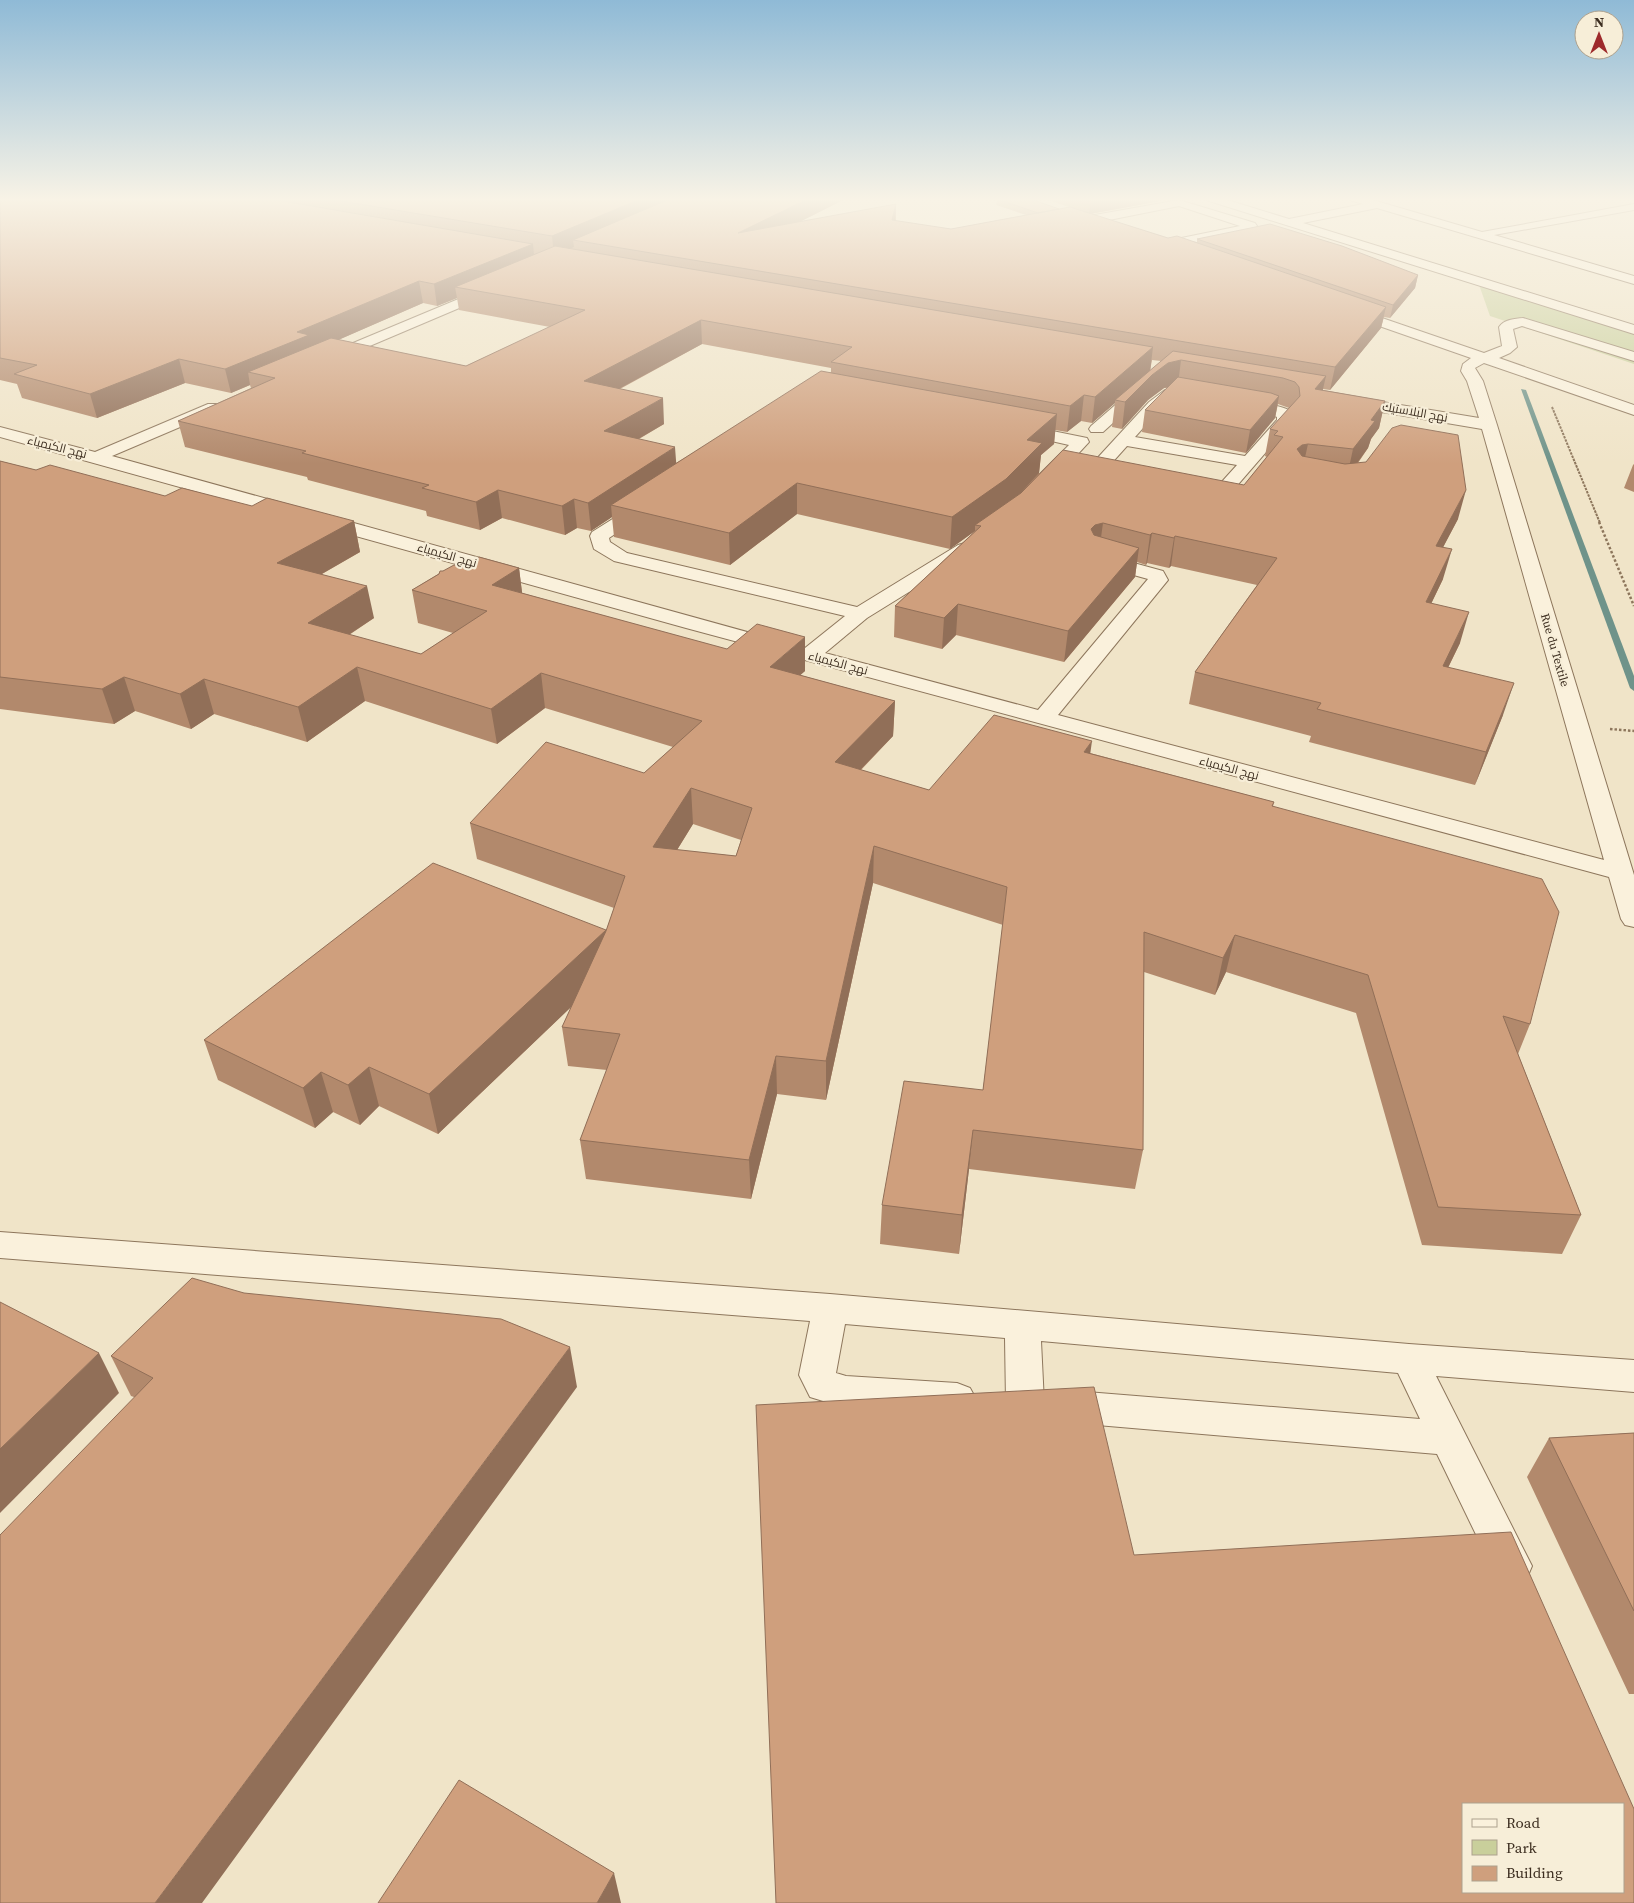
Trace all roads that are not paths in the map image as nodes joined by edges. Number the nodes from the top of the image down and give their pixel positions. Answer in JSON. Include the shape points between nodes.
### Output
{"nodes":[{"id":1,"x":497,"y":287,"type":"edge"},
{"id":2,"x":1496,"y":287,"type":"edge"},
{"id":3,"x":1335,"y":306,"type":"edge"},
{"id":4,"x":1634,"y":330,"type":"edge"},
{"id":5,"x":1482,"y":357,"type":"junction"},
{"id":6,"x":1634,"y":357,"type":"edge"},
{"id":7,"x":316,"y":364,"type":"edge"},
{"id":8,"x":1532,"y":373,"type":"junction"},
{"id":9,"x":1151,"y":381,"type":"edge"},
{"id":10,"x":1490,"y":381,"type":"junction"},
{"id":11,"x":1330,"y":398,"type":"edge"},
{"id":12,"x":224,"y":403,"type":"edge"},
{"id":13,"x":1634,"y":410,"type":"edge"},
{"id":14,"x":1466,"y":421,"type":"junction"},
{"id":15,"x":1489,"y":425,"type":"junction"},
{"id":16,"x":1003,"y":426,"type":"edge"},
{"id":17,"x":1096,"y":429,"type":"dead end"},
{"id":18,"x":0,"y":432,"type":"edge"},
{"id":19,"x":1435,"y":432,"type":"edge"},
{"id":20,"x":1081,"y":442,"type":"junction"},
{"id":21,"x":1119,"y":444,"type":"junction"},
{"id":22,"x":96,"y":457,"type":"junction"},
{"id":23,"x":1249,"y":462,"type":"junction"},
{"id":24,"x":1037,"y":488,"type":"edge"},
{"id":25,"x":661,"y":496,"type":"edge"},
{"id":26,"x":979,"y":539,"type":"edge"},
{"id":27,"x":1099,"y":560,"type":"edge"},
{"id":28,"x":860,"y":614,"type":"junction"},
{"id":29,"x":808,"y":655,"type":"junction"},
{"id":30,"x":1043,"y":718,"type":"junction"},
{"id":31,"x":1619,"y":872,"type":"junction"},
{"id":32,"x":1634,"y":919,"type":"edge"},
{"id":33,"x":0,"y":1245,"type":"edge"},
{"id":34,"x":830,"y":1308,"type":"junction"},
{"id":35,"x":1023,"y":1325,"type":"junction"},
{"id":36,"x":1409,"y":1359,"type":"junction"},
{"id":37,"x":1634,"y":1376,"type":"edge"},
{"id":38,"x":1001,"y":1401,"type":"junction"},
{"id":39,"x":1448,"y":1438,"type":"junction"},
{"id":40,"x":1529,"y":1602,"type":"edge"}],
"edges":[{"from":1,"to":7,"type":"street"},
{"from":2,"to":4,"type":"street"},
{"from":3,"to":5,"type":"street"},
{"from":5,"to":6,"type":"street","via":[[1506,351],[1510,347],[1506,327],[1523,322]]},
{"from":5,"to":8,"type":"street"},
{"from":5,"to":10,"type":"street","name":"Rue du Textile","via":[[1468,367],[1468,372]]},
{"from":8,"to":10,"type":"street"},
{"from":8,"to":13,"type":"street"},
{"from":9,"to":17,"type":"street"},
{"from":10,"to":15,"type":"street","name":"Rue du Textile"},
{"from":11,"to":14,"type":"street","name":"نهج البلاستيك"},
{"from":12,"to":22,"type":"street"},
{"from":14,"to":15,"type":"street","name":"نهج البلاستيك"},
{"from":14,"to":19,"type":"street"},
{"from":15,"to":31,"type":"street","name":"Rue du Textile"},
{"from":16,"to":20,"type":"street"},
{"from":18,"to":22,"type":"street","name":"نهج الكيمياء"},
{"from":20,"to":21,"type":"street"},
{"from":20,"to":24,"type":"street"},
{"from":21,"to":23,"type":"street"},
{"from":21,"to":23,"type":"street","via":[[1097,469],[1213,492],[1222,492]]},
{"from":21,"to":23,"type":"street","via":[[1170,393],[1285,414],[1285,421]]},
{"from":22,"to":29,"type":"street","name":"نهج الكيمياء"},
{"from":25,"to":28,"type":"street","via":[[599,536],[600,545],[621,557]]},
{"from":26,"to":28,"type":"street"},
{"from":27,"to":30,"type":"street","via":[[1156,575],[1158,580]]},
{"from":28,"to":29,"type":"street"},
{"from":29,"to":30,"type":"street","name":"نهج الكيمياء"},
{"from":30,"to":31,"type":"street","name":"نهج الكيمياء"},
{"from":31,"to":32,"type":"street","name":"Rue du Textile"},
{"from":33,"to":34,"type":"street"},
{"from":34,"to":35,"type":"street"},
{"from":34,"to":38,"type":"street","via":[[817,1375],[823,1386],[846,1392]]},
{"from":35,"to":36,"type":"street"},
{"from":35,"to":38,"type":"street"},
{"from":36,"to":37,"type":"street"},
{"from":36,"to":39,"type":"street"},
{"from":38,"to":39,"type":"street"},
{"from":39,"to":40,"type":"street"}]}
